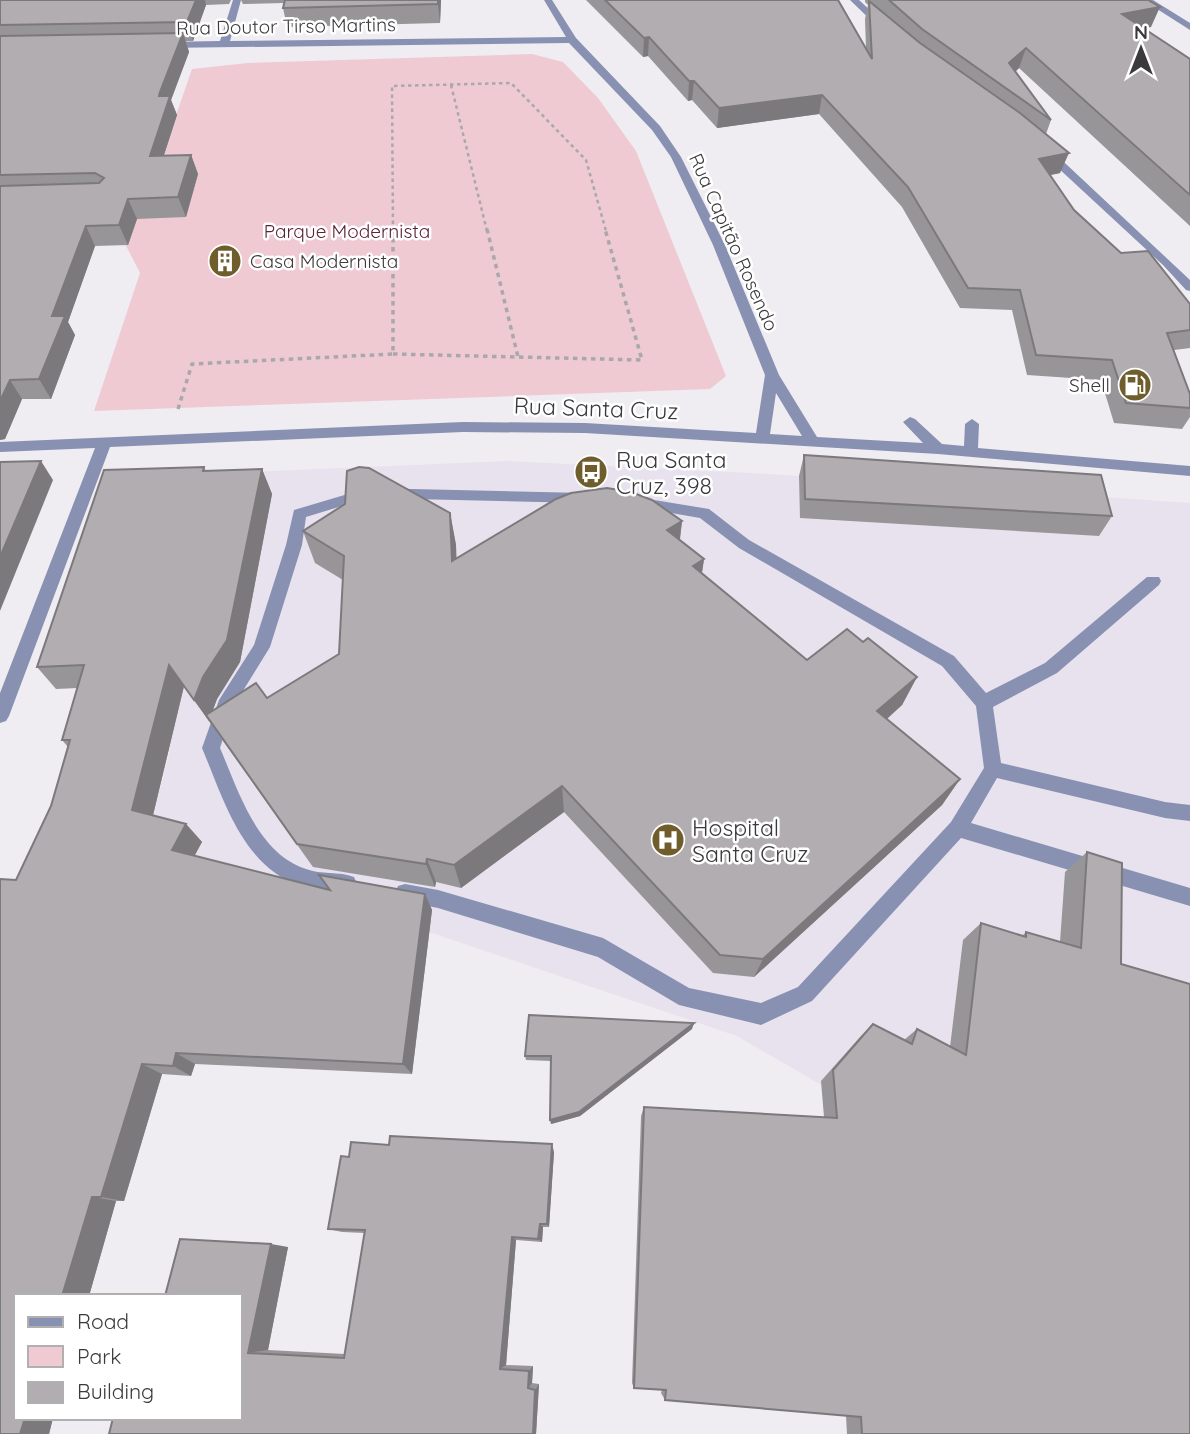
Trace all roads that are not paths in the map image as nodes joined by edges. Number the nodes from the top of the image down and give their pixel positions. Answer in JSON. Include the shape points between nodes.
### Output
{"nodes":[{"id":1,"x":237,"y":0,"type":"edge"},
{"id":2,"x":548,"y":0,"type":"edge"},
{"id":3,"x":854,"y":0,"type":"edge"},
{"id":4,"x":1147,"y":0,"type":"edge"},
{"id":5,"x":1190,"y":27,"type":"edge"},
{"id":6,"x":894,"y":37,"type":"edge"},
{"id":7,"x":572,"y":40,"type":"junction"},
{"id":8,"x":225,"y":44,"type":"junction"},
{"id":9,"x":152,"y":46,"type":"edge"},
{"id":10,"x":1041,"y":146,"type":"edge"},
{"id":11,"x":1190,"y":286,"type":"edge"},
{"id":12,"x":772,"y":375,"type":"junction"},
{"id":13,"x":910,"y":422,"type":"dead end"},
{"id":14,"x":972,"y":424,"type":"dead end"},
{"id":15,"x":762,"y":438,"type":"junction"},
{"id":16,"x":812,"y":440,"type":"junction"},
{"id":17,"x":104,"y":443,"type":"junction"},
{"id":18,"x":0,"y":447,"type":"edge"},
{"id":19,"x":938,"y":449,"type":"junction"},
{"id":20,"x":971,"y":452,"type":"junction"},
{"id":21,"x":1190,"y":471,"type":"edge"},
{"id":22,"x":598,"y":498,"type":"edge"},
{"id":23,"x":624,"y":499,"type":"edge"},
{"id":24,"x":1153,"y":582,"type":"dead end"},
{"id":25,"x":984,"y":703,"type":"junction"},
{"id":26,"x":0,"y":716,"type":"edge"},
{"id":27,"x":993,"y":769,"type":"junction"},
{"id":28,"x":1190,"y":813,"type":"edge"},
{"id":29,"x":958,"y":828,"type":"junction"},
{"id":30,"x":362,"y":886,"type":"edge"},
{"id":31,"x":387,"y":891,"type":"edge"},
{"id":32,"x":1190,"y":897,"type":"edge"}],
"edges":[{"from":1,"to":8,"type":"street"},
{"from":2,"to":7,"type":"street","name":"Rua Capitão Rosendo"},
{"from":3,"to":6,"type":"street"},
{"from":4,"to":5,"type":"street"},
{"from":7,"to":8,"type":"street","name":"Rua Doutor Tirso Martins"},
{"from":7,"to":12,"type":"street","name":"Rua Capitão Rosendo","via":[[656,128],[676,157],[719,245]]},
{"from":8,"to":9,"type":"street","name":"Rua Doutor Tirso Martins"},
{"from":10,"to":11,"type":"street"},
{"from":12,"to":15,"type":"street"},
{"from":12,"to":16,"type":"street","name":"Rua Capitão Rosendo"},
{"from":13,"to":19,"type":"street"},
{"from":14,"to":20,"type":"street"},
{"from":15,"to":16,"type":"street","name":"Rua Santa Cruz"},
{"from":15,"to":17,"type":"street","name":"Rua Santa Cruz","via":[[463,427]]},
{"from":16,"to":19,"type":"street","name":"Rua Santa Cruz"},
{"from":17,"to":18,"type":"street","name":"Rua Santa Cruz"},
{"from":17,"to":26,"type":"street"},
{"from":19,"to":20,"type":"street","name":"Rua Santa Cruz"},
{"from":20,"to":21,"type":"street","name":"Rua Santa Cruz"},
{"from":22,"to":30,"type":"street","via":[[368,493],[299,514],[262,647],[225,705],[211,748],[247,829],[267,855],[299,876]]},
{"from":23,"to":25,"type":"street","via":[[704,513],[744,544],[948,661]]},
{"from":24,"to":25,"type":"street","via":[[1051,668]]},
{"from":25,"to":27,"type":"street"},
{"from":27,"to":28,"type":"street"},
{"from":27,"to":29,"type":"street"},
{"from":29,"to":31,"type":"street","via":[[805,994],[761,1014],[686,998],[603,948],[438,899]]},
{"from":29,"to":32,"type":"street"}]}
